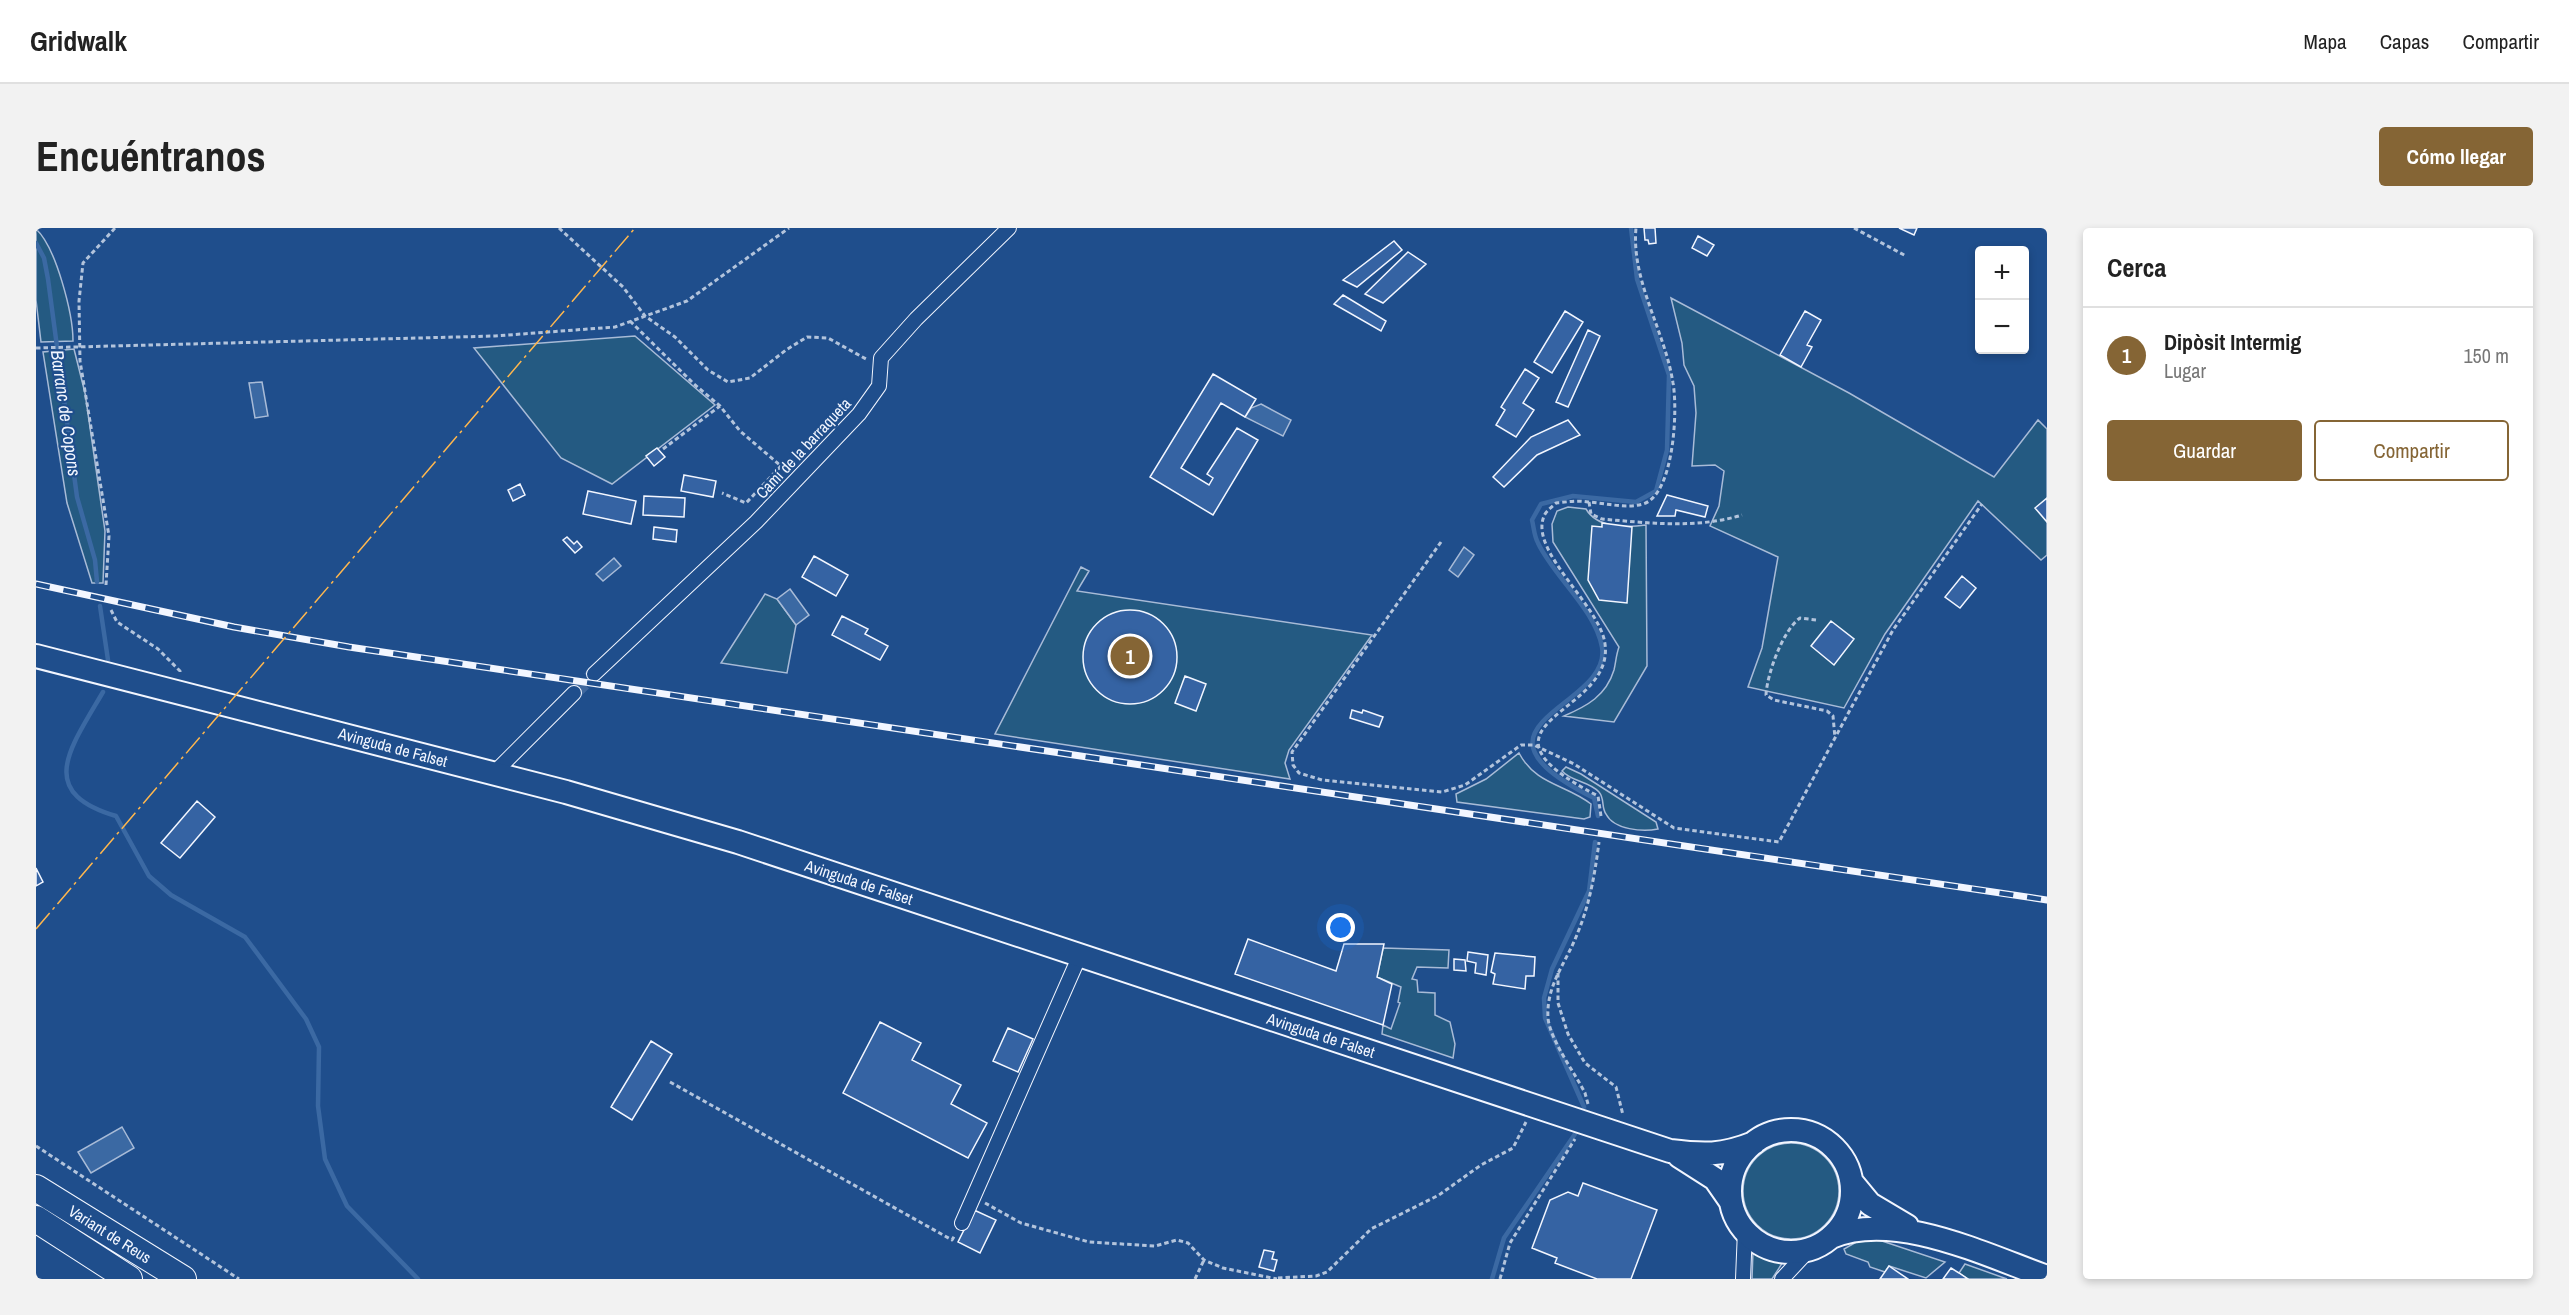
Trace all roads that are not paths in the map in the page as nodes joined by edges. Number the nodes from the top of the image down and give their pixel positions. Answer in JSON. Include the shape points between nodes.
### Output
{"nodes":[{"id":1,"x":1009,"y":228,"type":"edge"},
{"id":2,"x":36,"y":656,"type":"edge"},
{"id":3,"x":594,"y":674,"type":"tunnel mouth"},
{"id":4,"x":574,"y":693,"type":"tunnel mouth"},
{"id":5,"x":494,"y":773,"type":"junction"},
{"id":6,"x":1080,"y":956,"type":"junction"},
{"id":7,"x":1754,"y":1143,"type":"junction"},
{"id":8,"x":1670,"y":1151,"type":"junction"},
{"id":9,"x":1851,"y":1181,"type":"junction"},
{"id":10,"x":36,"y":1188,"type":"edge"},
{"id":11,"x":1731,"y":1202,"type":"junction"},
{"id":12,"x":36,"y":1219,"type":"edge"},
{"id":13,"x":962,"y":1223,"type":"road end"},
{"id":14,"x":1744,"y":1230,"type":"junction"},
{"id":15,"x":36,"y":1235,"type":"edge"},
{"id":16,"x":1926,"y":1236,"type":"junction"},
{"id":17,"x":1830,"y":1238,"type":"junction"},
{"id":18,"x":1809,"y":1250,"type":"junction"},
{"id":19,"x":2047,"y":1276,"type":"edge"},
{"id":20,"x":1744,"y":1278,"type":"edge"},
{"id":21,"x":128,"y":1279,"type":"edge"},
{"id":22,"x":183,"y":1279,"type":"edge"},
{"id":23,"x":1782,"y":1279,"type":"edge"}],
"edges":[{"from":1,"to":3,"type":"street","name":"Camí de la barraqueta","via":[[881,358],[879,386],[860,414],[756,522]]},
{"from":2,"to":5,"type":"main road","name":"Avinguda de Falset"},
{"from":4,"to":5,"type":"street"},
{"from":5,"to":6,"type":"main road","name":"Avinguda de Falset","via":[[738,842]]},
{"from":6,"to":8,"type":"main road","name":"Avinguda de Falset"},
{"from":6,"to":13,"type":"street"},
{"from":7,"to":8,"type":"main road","via":[[1708,1155]]},
{"from":7,"to":9,"type":"main road","via":[[1788,1130],[1820,1137],[1842,1157]]},
{"from":7,"to":11,"type":"main road","via":[[1734,1170]]},
{"from":8,"to":11,"type":"main road","via":[[1715,1179]]},
{"from":9,"to":16,"type":"main road","via":[[1881,1212]]},
{"from":9,"to":17,"type":"main road","via":[[1851,1206]]},
{"from":10,"to":22,"type":"highway","name":"Variant de Reus"},
{"from":11,"to":14,"type":"main road"},
{"from":12,"to":21,"type":"highway","name":"Variant de Reus"},
{"from":14,"to":18,"type":"main road","via":[[1768,1248]]},
{"from":14,"to":20,"type":"street"},
{"from":15,"to":21,"type":"highway"},
{"from":16,"to":17,"type":"main road","via":[[1865,1227]]},
{"from":16,"to":19,"type":"main road"},
{"from":17,"to":18,"type":"main road"},
{"from":18,"to":23,"type":"street"}]}
